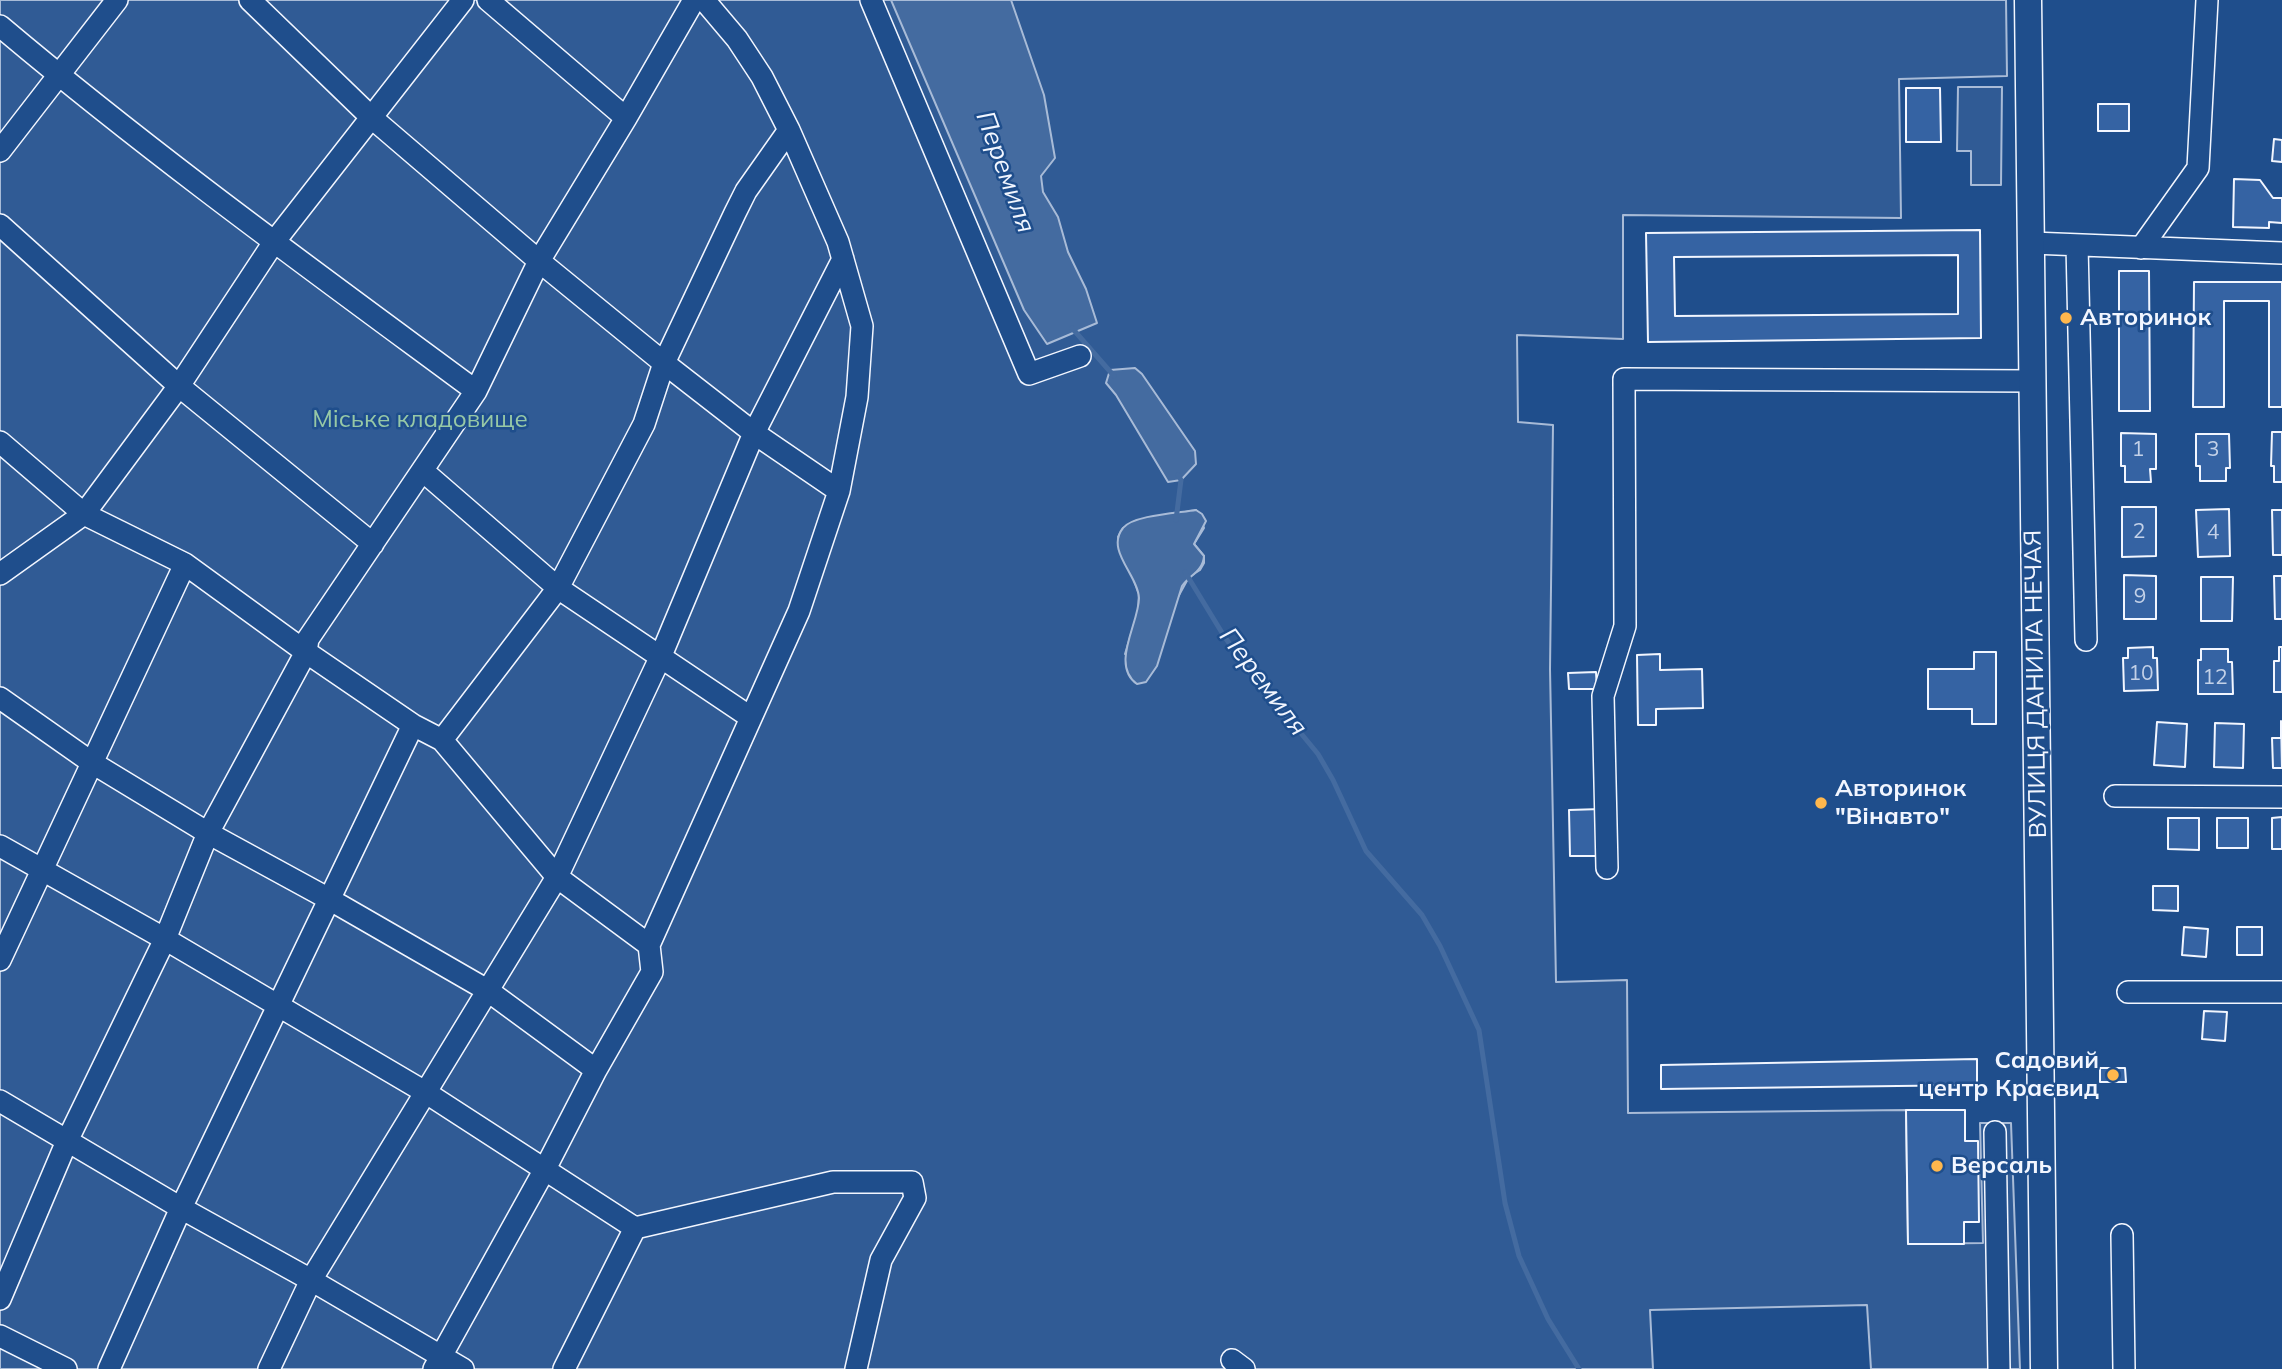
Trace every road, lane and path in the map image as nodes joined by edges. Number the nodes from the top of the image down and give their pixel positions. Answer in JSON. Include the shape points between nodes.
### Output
{"nodes":[{"id":1,"x":117,"y":0,"type":"edge"},
{"id":2,"x":250,"y":0,"type":"edge"},
{"id":3,"x":463,"y":0,"type":"edge"},
{"id":4,"x":488,"y":0,"type":"edge"},
{"id":5,"x":694,"y":0,"type":"edge"},
{"id":6,"x":704,"y":0,"type":"edge"},
{"id":7,"x":871,"y":0,"type":"edge"},
{"id":8,"x":2028,"y":0,"type":"edge"},
{"id":9,"x":2207,"y":0,"type":"edge"},
{"id":10,"x":0,"y":26,"type":"edge"},
{"id":11,"x":58,"y":75,"type":"junction"},
{"id":12,"x":372,"y":118,"type":"junction"},
{"id":13,"x":626,"y":118,"type":"junction"},
{"id":14,"x":789,"y":130,"type":"junction"},
{"id":15,"x":0,"y":151,"type":"edge"},
{"id":16,"x":0,"y":225,"type":"edge"},
{"id":17,"x":274,"y":242,"type":"junction"},
{"id":18,"x":2032,"y":243,"type":"junction"},
{"id":19,"x":2077,"y":245,"type":"junction"},
{"id":20,"x":2141,"y":248,"type":"junction"},
{"id":21,"x":2282,"y":253,"type":"edge"},
{"id":22,"x":843,"y":259,"type":"junction"},
{"id":23,"x":539,"y":261,"type":"junction"},
{"id":24,"x":1080,"y":356,"type":"dead end"},
{"id":25,"x":664,"y":363,"type":"junction"},
{"id":26,"x":2033,"y":381,"type":"junction"},
{"id":27,"x":179,"y":386,"type":"junction"},
{"id":28,"x":476,"y":391,"type":"junction"},
{"id":29,"x":754,"y":433,"type":"junction"},
{"id":30,"x":0,"y":442,"type":"edge"},
{"id":31,"x":423,"y":471,"type":"junction"},
{"id":32,"x":839,"y":491,"type":"junction"},
{"id":33,"x":84,"y":514,"type":"junction"},
{"id":34,"x":373,"y":544,"type":"junction"},
{"id":35,"x":185,"y":564,"type":"junction"},
{"id":36,"x":0,"y":574,"type":"edge"},
{"id":37,"x":558,"y":588,"type":"junction"},
{"id":38,"x":2086,"y":640,"type":"dead end"},
{"id":39,"x":306,"y":652,"type":"junction"},
{"id":40,"x":660,"y":658,"type":"junction"},
{"id":41,"x":0,"y":698,"type":"edge"},
{"id":42,"x":750,"y":718,"type":"junction"},
{"id":43,"x":413,"y":724,"type":"junction"},
{"id":44,"x":442,"y":740,"type":"junction"},
{"id":45,"x":91,"y":762,"type":"junction"},
{"id":46,"x":2115,"y":796,"type":"dead end"},
{"id":47,"x":2282,"y":797,"type":"edge"},
{"id":48,"x":208,"y":833,"type":"junction"},
{"id":49,"x":0,"y":846,"type":"edge"},
{"id":50,"x":1607,"y":868,"type":"dead end"},
{"id":51,"x":41,"y":871,"type":"junction"},
{"id":52,"x":557,"y":877,"type":"junction"},
{"id":53,"x":329,"y":899,"type":"junction"},
{"id":54,"x":165,"y":939,"type":"junction"},
{"id":55,"x":649,"y":945,"type":"junction"},
{"id":56,"x":0,"y":960,"type":"edge"},
{"id":57,"x":487,"y":990,"type":"junction"},
{"id":58,"x":2128,"y":992,"type":"dead end"},
{"id":59,"x":2282,"y":992,"type":"edge"},
{"id":60,"x":278,"y":1005,"type":"junction"},
{"id":61,"x":596,"y":1070,"type":"junction"},
{"id":62,"x":425,"y":1092,"type":"junction"},
{"id":63,"x":0,"y":1101,"type":"edge"},
{"id":64,"x":1995,"y":1132,"type":"dead end"},
{"id":65,"x":67,"y":1141,"type":"junction"},
{"id":66,"x":545,"y":1169,"type":"junction"},
{"id":67,"x":181,"y":1208,"type":"junction"},
{"id":68,"x":635,"y":1228,"type":"junction"},
{"id":69,"x":2122,"y":1235,"type":"dead end"},
{"id":70,"x":311,"y":1280,"type":"junction"},
{"id":71,"x":0,"y":1299,"type":"edge"},
{"id":72,"x":0,"y":1336,"type":"edge"},
{"id":73,"x":438,"y":1362,"type":"edge"},
{"id":74,"x":66,"y":1369,"type":"edge"},
{"id":75,"x":109,"y":1369,"type":"edge"},
{"id":76,"x":269,"y":1369,"type":"edge"},
{"id":77,"x":463,"y":1369,"type":"edge"},
{"id":78,"x":564,"y":1369,"type":"edge"},
{"id":79,"x":856,"y":1369,"type":"edge"},
{"id":80,"x":1999,"y":1369,"type":"edge"},
{"id":81,"x":2044,"y":1369,"type":"edge"},
{"id":82,"x":2124,"y":1369,"type":"edge"}],
"edges":[{"from":1,"to":11,"type":"street"},
{"from":2,"to":12,"type":"street"},
{"from":3,"to":12,"type":"street"},
{"from":4,"to":13,"type":"street"},
{"from":5,"to":13,"type":"street"},
{"from":6,"to":14,"type":"street","via":[[737,39]]},
{"from":7,"to":24,"type":"street","via":[[1030,374]]},
{"from":8,"to":18,"type":"main road","name":"ВУЛИЦЯ ДАНИЛА НЕЧАЯ"},
{"from":9,"to":20,"type":"street","via":[[2198,168]]},
{"from":10,"to":11,"type":"street"},
{"from":11,"to":15,"type":"street"},
{"from":11,"to":17,"type":"street"},
{"from":12,"to":17,"type":"street"},
{"from":12,"to":23,"type":"street"},
{"from":13,"to":23,"type":"street"},
{"from":14,"to":22,"type":"street"},
{"from":14,"to":25,"type":"street","via":[[735,213]]},
{"from":16,"to":27,"type":"street"},
{"from":17,"to":27,"type":"street"},
{"from":17,"to":28,"type":"street"},
{"from":18,"to":19,"type":"street"},
{"from":18,"to":26,"type":"main road","name":"ВУЛИЦЯ ДАНИЛА НЕЧАЯ"},
{"from":19,"to":20,"type":"street"},
{"from":19,"to":38,"type":"street"},
{"from":20,"to":21,"type":"street"},
{"from":22,"to":29,"type":"street"},
{"from":22,"to":32,"type":"street","via":[[862,326],[857,397]]},
{"from":23,"to":25,"type":"street"},
{"from":23,"to":28,"type":"street"},
{"from":25,"to":29,"type":"street"},
{"from":25,"to":37,"type":"street","via":[[644,425]]},
{"from":26,"to":50,"type":"street","via":[[1624,379],[1625,626],[1603,696]]},
{"from":26,"to":81,"type":"main road","name":"ВУЛИЦЯ ДАНИЛА НЕЧАЯ"},
{"from":27,"to":33,"type":"street"},
{"from":27,"to":34,"type":"street"},
{"from":28,"to":31,"type":"street"},
{"from":29,"to":32,"type":"street"},
{"from":29,"to":40,"type":"street"},
{"from":30,"to":33,"type":"street"},
{"from":31,"to":34,"type":"street"},
{"from":31,"to":37,"type":"street"},
{"from":32,"to":42,"type":"street","via":[[799,611]]},
{"from":33,"to":35,"type":"street"},
{"from":33,"to":36,"type":"street"},
{"from":34,"to":39,"type":"street","via":[[308,639]]},
{"from":35,"to":39,"type":"street"},
{"from":35,"to":45,"type":"street"},
{"from":37,"to":40,"type":"street"},
{"from":37,"to":44,"type":"street"},
{"from":39,"to":43,"type":"street"},
{"from":39,"to":48,"type":"street"},
{"from":40,"to":42,"type":"street"},
{"from":40,"to":52,"type":"street"},
{"from":41,"to":45,"type":"street"},
{"from":42,"to":55,"type":"street"},
{"from":43,"to":44,"type":"street"},
{"from":43,"to":53,"type":"street"},
{"from":44,"to":52,"type":"street"},
{"from":45,"to":48,"type":"street"},
{"from":45,"to":51,"type":"street"},
{"from":46,"to":47,"type":"street"},
{"from":48,"to":53,"type":"street"},
{"from":48,"to":54,"type":"street"},
{"from":49,"to":51,"type":"street"},
{"from":51,"to":54,"type":"street"},
{"from":51,"to":56,"type":"street"},
{"from":52,"to":55,"type":"street"},
{"from":52,"to":57,"type":"street"},
{"from":53,"to":57,"type":"street"},
{"from":53,"to":60,"type":"street"},
{"from":54,"to":60,"type":"street"},
{"from":54,"to":65,"type":"street"},
{"from":55,"to":61,"type":"street","via":[[652,972]]},
{"from":57,"to":61,"type":"street"},
{"from":57,"to":62,"type":"street"},
{"from":58,"to":59,"type":"street"},
{"from":60,"to":62,"type":"street"},
{"from":60,"to":67,"type":"street"},
{"from":61,"to":66,"type":"street"},
{"from":62,"to":66,"type":"street"},
{"from":62,"to":70,"type":"street"},
{"from":63,"to":65,"type":"street"},
{"from":64,"to":80,"type":"street"},
{"from":65,"to":67,"type":"street"},
{"from":65,"to":71,"type":"street"},
{"from":66,"to":68,"type":"street"},
{"from":66,"to":73,"type":"street"},
{"from":67,"to":70,"type":"street"},
{"from":67,"to":75,"type":"street"},
{"from":68,"to":78,"type":"street"},
{"from":68,"to":79,"type":"street","via":[[833,1182],[912,1182],[915,1198],[881,1261]]},
{"from":69,"to":82,"type":"street"},
{"from":70,"to":73,"type":"street"},
{"from":70,"to":76,"type":"street"},
{"from":72,"to":74,"type":"street"},
{"from":73,"to":77,"type":"street"}]}
